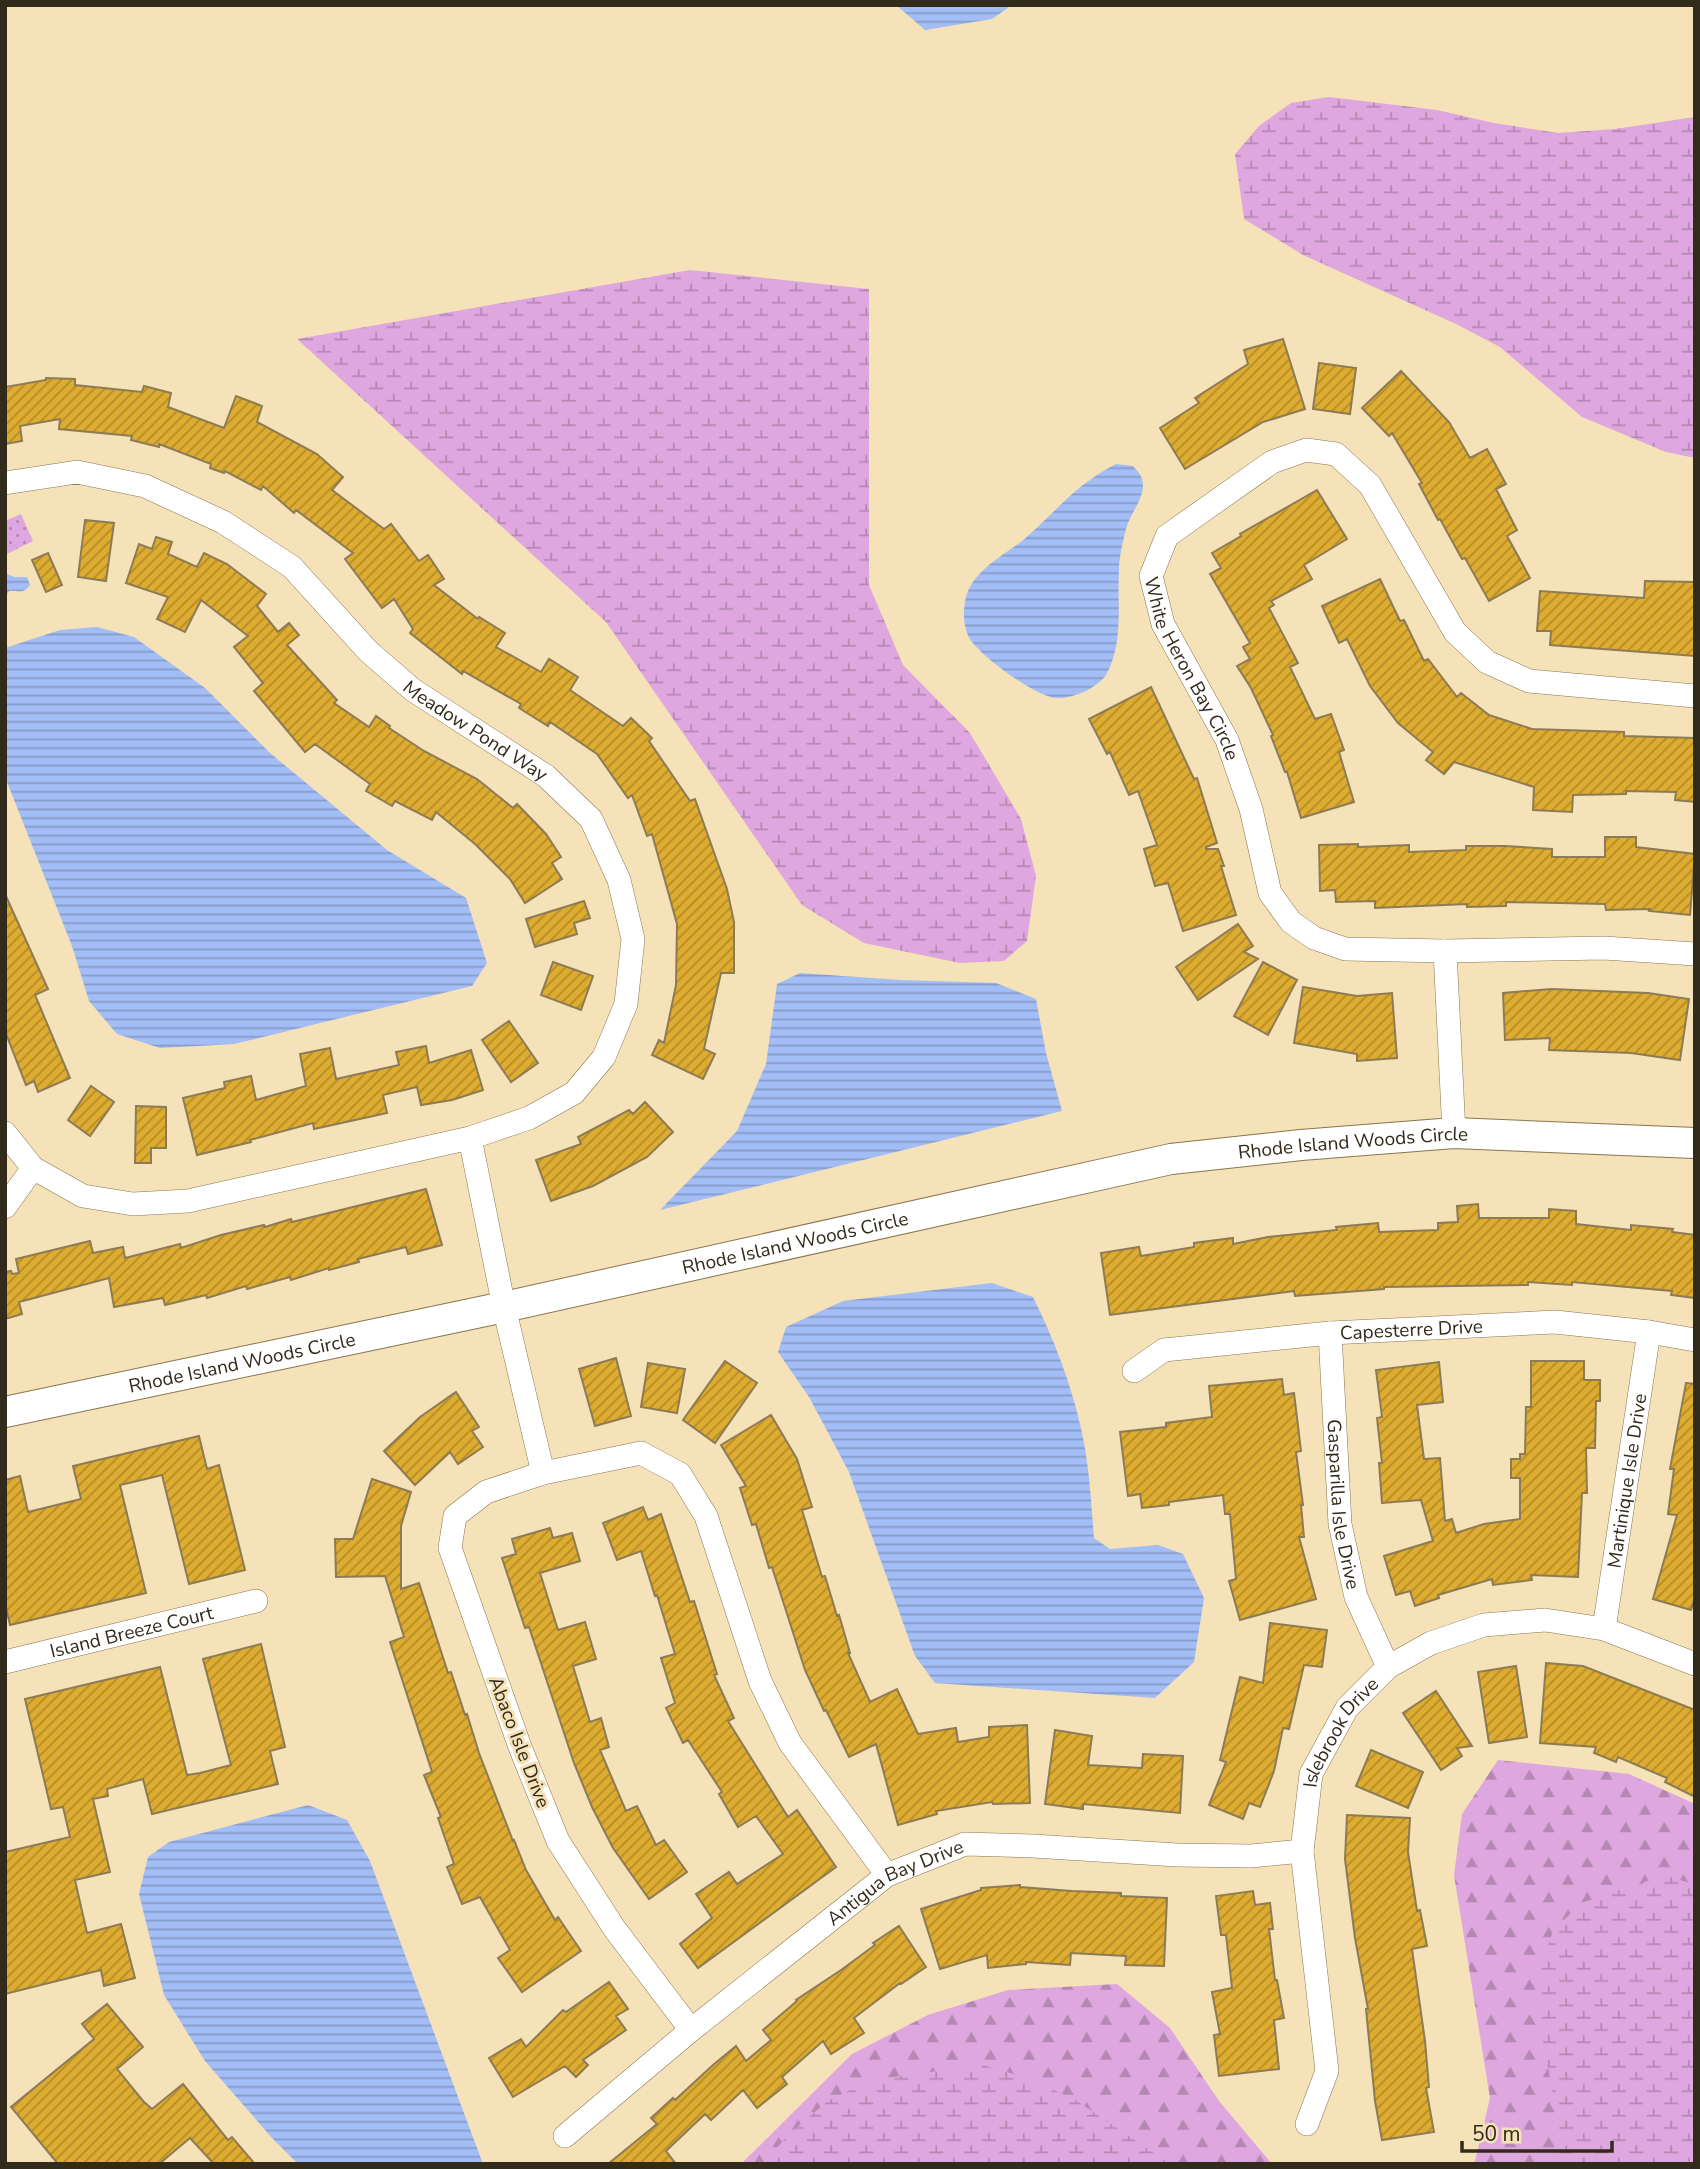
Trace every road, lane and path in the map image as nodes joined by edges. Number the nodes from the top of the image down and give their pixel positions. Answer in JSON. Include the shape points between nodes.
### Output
{"nodes":[{"id":1,"x":5,"y":483,"type":"edge"},
{"id":2,"x":1695,"y":696,"type":"edge"},
{"id":3,"x":1445,"y":951,"type":"junction"},
{"id":4,"x":1695,"y":954,"type":"edge"},
{"id":5,"x":5,"y":1133,"type":"edge"},
{"id":6,"x":1454,"y":1133,"type":"junction"},
{"id":7,"x":470,"y":1138,"type":"junction"},
{"id":8,"x":1594,"y":1138,"type":"junction"},
{"id":9,"x":1695,"y":1143,"type":"edge"},
{"id":10,"x":1695,"y":1160,"type":"edge"},
{"id":11,"x":33,"y":1168,"type":"junction"},
{"id":12,"x":5,"y":1208,"type":"edge"},
{"id":13,"x":504,"y":1307,"type":"junction"},
{"id":14,"x":1649,"y":1332,"type":"junction"},
{"id":15,"x":1331,"y":1333,"type":"junction"},
{"id":16,"x":1695,"y":1340,"type":"edge"},
{"id":17,"x":1133,"y":1371,"type":"dead end"},
{"id":18,"x":5,"y":1412,"type":"edge"},
{"id":19,"x":543,"y":1473,"type":"junction"},
{"id":20,"x":256,"y":1601,"type":"dead end"},
{"id":21,"x":1604,"y":1629,"type":"junction"},
{"id":22,"x":5,"y":1662,"type":"edge"},
{"id":23,"x":1695,"y":1664,"type":"edge"},
{"id":24,"x":1388,"y":1667,"type":"junction"},
{"id":25,"x":1302,"y":1851,"type":"junction"},
{"id":26,"x":887,"y":1875,"type":"junction"},
{"id":27,"x":691,"y":2030,"type":"junction"},
{"id":28,"x":1307,"y":2124,"type":"dead end"},
{"id":29,"x":565,"y":2136,"type":"dead end"}],
"edges":[{"from":1,"to":7,"type":"street","name":"Meadow Pond Way","via":[[77,472],[145,486],[223,522],[292,567],[368,651],[413,690],[546,775],[591,818],[619,880],[633,939],[626,1004],[604,1057],[574,1093],[529,1118]]},
{"from":2,"to":3,"type":"street","name":"White Heron Bay Circle","via":[[1529,681],[1487,662],[1455,632],[1370,485],[1336,454],[1306,450],[1272,462],[1167,536],[1151,576],[1163,624],[1227,740],[1251,810],[1270,893],[1290,922],[1314,938],[1345,949]]},
{"from":3,"to":4,"type":"street","name":"White Heron Bay Circle","via":[[1604,947]]},
{"from":3,"to":6,"type":"street"},
{"from":5,"to":11,"type":"street","name":"Meadow Pond Way"},
{"from":6,"to":8,"type":"street","name":"Rhode Island Woods Circle"},
{"from":6,"to":13,"type":"street","name":"Rhode Island Woods Circle","via":[[1171,1160]]},
{"from":7,"to":11,"type":"street","name":"Meadow Pond Way","via":[[188,1201],[161,1203],[83,1196]]},
{"from":7,"to":13,"type":"street"},
{"from":8,"to":9,"type":"street","name":"Rhode Island Woods Circle"},
{"from":8,"to":10,"type":"street","name":"Rhode Island Woods Circle"},
{"from":11,"to":12,"type":"street"},
{"from":13,"to":18,"type":"street","name":"Rhode Island Woods Circle"},
{"from":13,"to":19,"type":"street"},
{"from":14,"to":15,"type":"street","name":"Capesterre Drive","via":[[1555,1322]]},
{"from":14,"to":16,"type":"street","name":"Capesterre Drive"},
{"from":14,"to":21,"type":"street","name":"Martinique Isle Drive"},
{"from":15,"to":17,"type":"street","name":"Capesterre Drive","via":[[1164,1350]]},
{"from":15,"to":24,"type":"street","name":"Gasparilla Isle Drive","via":[[1340,1524],[1356,1597]]},
{"from":19,"to":26,"type":"street","name":"Abaco Isle Drive","via":[[641,1453],[680,1474],[706,1516],[760,1681],[790,1744]]},
{"from":19,"to":27,"type":"street","name":"Abaco Isle Drive","via":[[486,1492],[455,1516],[450,1548],[558,1841],[614,1928]]},
{"from":20,"to":22,"type":"street","name":"Island Breeze Court"},
{"from":21,"to":23,"type":"street","name":"Islebrook Drive"},
{"from":21,"to":24,"type":"street","name":"Islebrook Drive","via":[[1545,1620],[1484,1625],[1431,1643]]},
{"from":24,"to":25,"type":"street","name":"Islebrook Drive","via":[[1347,1708],[1311,1774]]},
{"from":25,"to":26,"type":"street","name":"Antigua Bay Drive","via":[[1177,1855],[965,1844]]},
{"from":25,"to":28,"type":"street","name":"Islebrook Drive","via":[[1327,2071]]},
{"from":26,"to":27,"type":"street","name":"Antigua Bay Drive"},
{"from":27,"to":29,"type":"street","name":"Antigua Bay Drive"}]}
